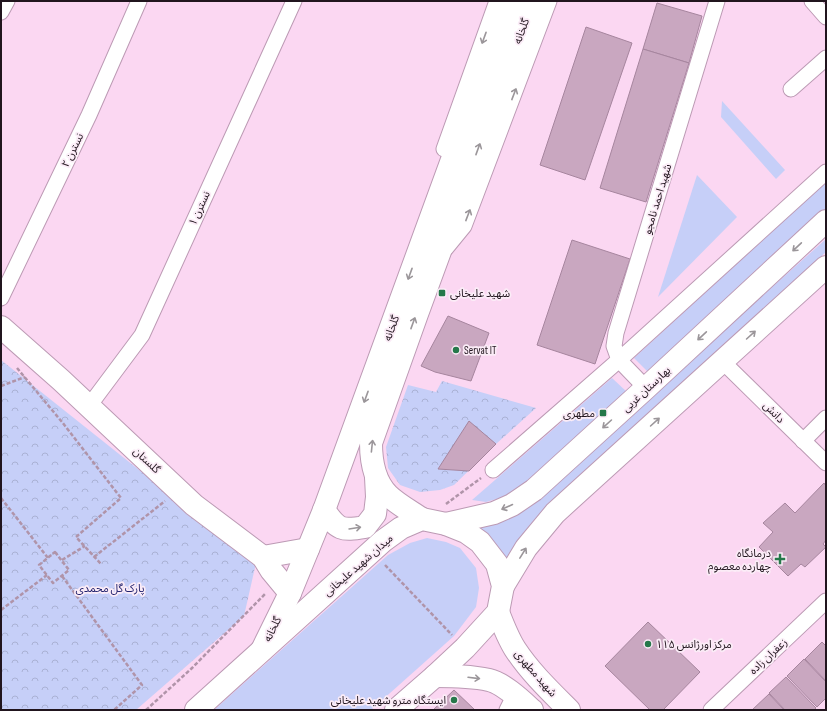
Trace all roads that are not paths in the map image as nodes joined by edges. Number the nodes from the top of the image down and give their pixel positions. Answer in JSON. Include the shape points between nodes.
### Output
{"nodes":[{"id":1,"x":7,"y":1,"type":"edge"},
{"id":2,"x":139,"y":1,"type":"edge"},
{"id":3,"x":294,"y":1,"type":"edge"},
{"id":4,"x":497,"y":1,"type":"edge"},
{"id":5,"x":510,"y":1,"type":"edge"},
{"id":6,"x":532,"y":1,"type":"edge"},
{"id":7,"x":549,"y":1,"type":"edge"},
{"id":8,"x":716,"y":1,"type":"edge"},
{"id":9,"x":812,"y":1,"type":"edge"},
{"id":10,"x":1,"y":12,"type":"edge"},
{"id":11,"x":826,"y":17,"type":"edge"},
{"id":12,"x":826,"y":58,"type":"edge"},
{"id":13,"x":790,"y":89,"type":"dead end"},
{"id":14,"x":826,"y":172,"type":"edge"},
{"id":15,"x":826,"y":221,"type":"edge"},
{"id":16,"x":428,"y":255,"type":"junction"},
{"id":17,"x":826,"y":267,"type":"edge"},
{"id":18,"x":1,"y":298,"type":"edge"},
{"id":19,"x":1,"y":327,"type":"edge"},
{"id":20,"x":619,"y":360,"type":"junction"},
{"id":21,"x":722,"y":361,"type":"junction"},
{"id":22,"x":646,"y":388,"type":"junction"},
{"id":23,"x":89,"y":406,"type":"junction"},
{"id":24,"x":826,"y":418,"type":"edge"},
{"id":25,"x":803,"y":440,"type":"junction"},
{"id":26,"x":826,"y":463,"type":"edge"},
{"id":27,"x":493,"y":470,"type":"road end"},
{"id":28,"x":376,"y":477,"type":"junction"},
{"id":29,"x":324,"y":510,"type":"junction"},
{"id":30,"x":422,"y":519,"type":"junction"},
{"id":31,"x":446,"y":524,"type":"junction"},
{"id":32,"x":308,"y":549,"type":"junction"},
{"id":33,"x":263,"y":557,"type":"junction"},
{"id":34,"x":284,"y":586,"type":"junction"},
{"id":35,"x":503,"y":586,"type":"junction"},
{"id":36,"x":826,"y":601,"type":"edge"},
{"id":37,"x":498,"y":612,"type":"junction"},
{"id":38,"x":262,"y":651,"type":"junction"},
{"id":39,"x":435,"y":676,"type":"junction"},
{"id":40,"x":512,"y":702,"type":"edge"},
{"id":41,"x":196,"y":710,"type":"edge"},
{"id":42,"x":396,"y":710,"type":"edge"},
{"id":43,"x":532,"y":710,"type":"edge"},
{"id":44,"x":569,"y":710,"type":"edge"},
{"id":45,"x":711,"y":710,"type":"edge"}],
"edges":[{"from":1,"to":10,"type":"street"},
{"from":2,"to":18,"type":"street","name":"نسترن ۲","via":[[86,122]]},
{"from":3,"to":23,"type":"street","name":"نسترن ۱","via":[[142,335]]},
{"from":4,"to":16,"type":"street","one_way":true,"via":[[425,205]]},
{"from":5,"to":16,"type":"main road","name":"گلخانه"},
{"from":16,"to":6,"type":"main road","name":"گلخانه","one_way":true},
{"from":16,"to":7,"type":"street","one_way":true,"via":[[464,226]]},
{"from":8,"to":20,"type":"street","name":"شهید احمد نامجو","via":[[616,333],[614,346]]},
{"from":9,"to":11,"type":"street"},
{"from":12,"to":13,"type":"street"},
{"from":14,"to":20,"type":"street"},
{"from":15,"to":22,"type":"main road","name":"بهارستان غربی","one_way":true},
{"from":28,"to":16,"type":"main road","name":"گلخانه","one_way":true,"via":[[371,459],[371,443],[417,314]]},
{"from":16,"to":29,"type":"main road","name":"گلخانه","one_way":true},
{"from":21,"to":17,"type":"main road","one_way":true},
{"from":19,"to":23,"type":"main road","name":"گلستان"},
{"from":20,"to":22,"type":"street"},
{"from":20,"to":27,"type":"street"},
{"from":21,"to":25,"type":"street","name":"دانش"},
{"from":35,"to":21,"type":"main road","one_way":true,"via":[[526,548],[555,513]]},
{"from":22,"to":31,"type":"main road","name":"بهارستان غربی","one_way":true,"via":[[534,490],[512,505]]},
{"from":23,"to":33,"type":"main road","name":"گلستان","via":[[194,505]]},
{"from":24,"to":25,"type":"street"},
{"from":25,"to":26,"type":"street","name":"دانش"},
{"from":29,"to":28,"type":"main road","one_way":true,"via":[[334,524],[347,530],[365,527],[375,514]]},
{"from":28,"to":30,"type":"main road","name":"گلخانه","via":[[388,496]]},
{"from":29,"to":32,"type":"main road","name":"گلخانه"},
{"from":30,"to":31,"type":"main road"},
{"from":30,"to":38,"type":"main road","name":"میدان شهید علیخانی","via":[[401,528],[383,542]]},
{"from":31,"to":35,"type":"main road","via":[[466,532],[480,542],[497,564]]},
{"from":32,"to":33,"type":"main road"},
{"from":32,"to":34,"type":"main road","name":"گلخانه"},
{"from":33,"to":34,"type":"main road","name":"گلستان"},
{"from":34,"to":38,"type":"main road","name":"گلخانه"},
{"from":35,"to":37,"type":"main road"},
{"from":36,"to":45,"type":"street","name":"زعفران زاده"},
{"from":37,"to":39,"type":"main road"},
{"from":37,"to":44,"type":"main road","name":"شهید مطهری","via":[[509,639],[528,667]]},
{"from":38,"to":41,"type":"main road","name":"میدان شهید علیخانی"},
{"from":39,"to":40,"type":"main road","one_way":true,"via":[[490,680]]},
{"from":39,"to":42,"type":"main road"},
{"from":40,"to":43,"type":"main road"}]}
